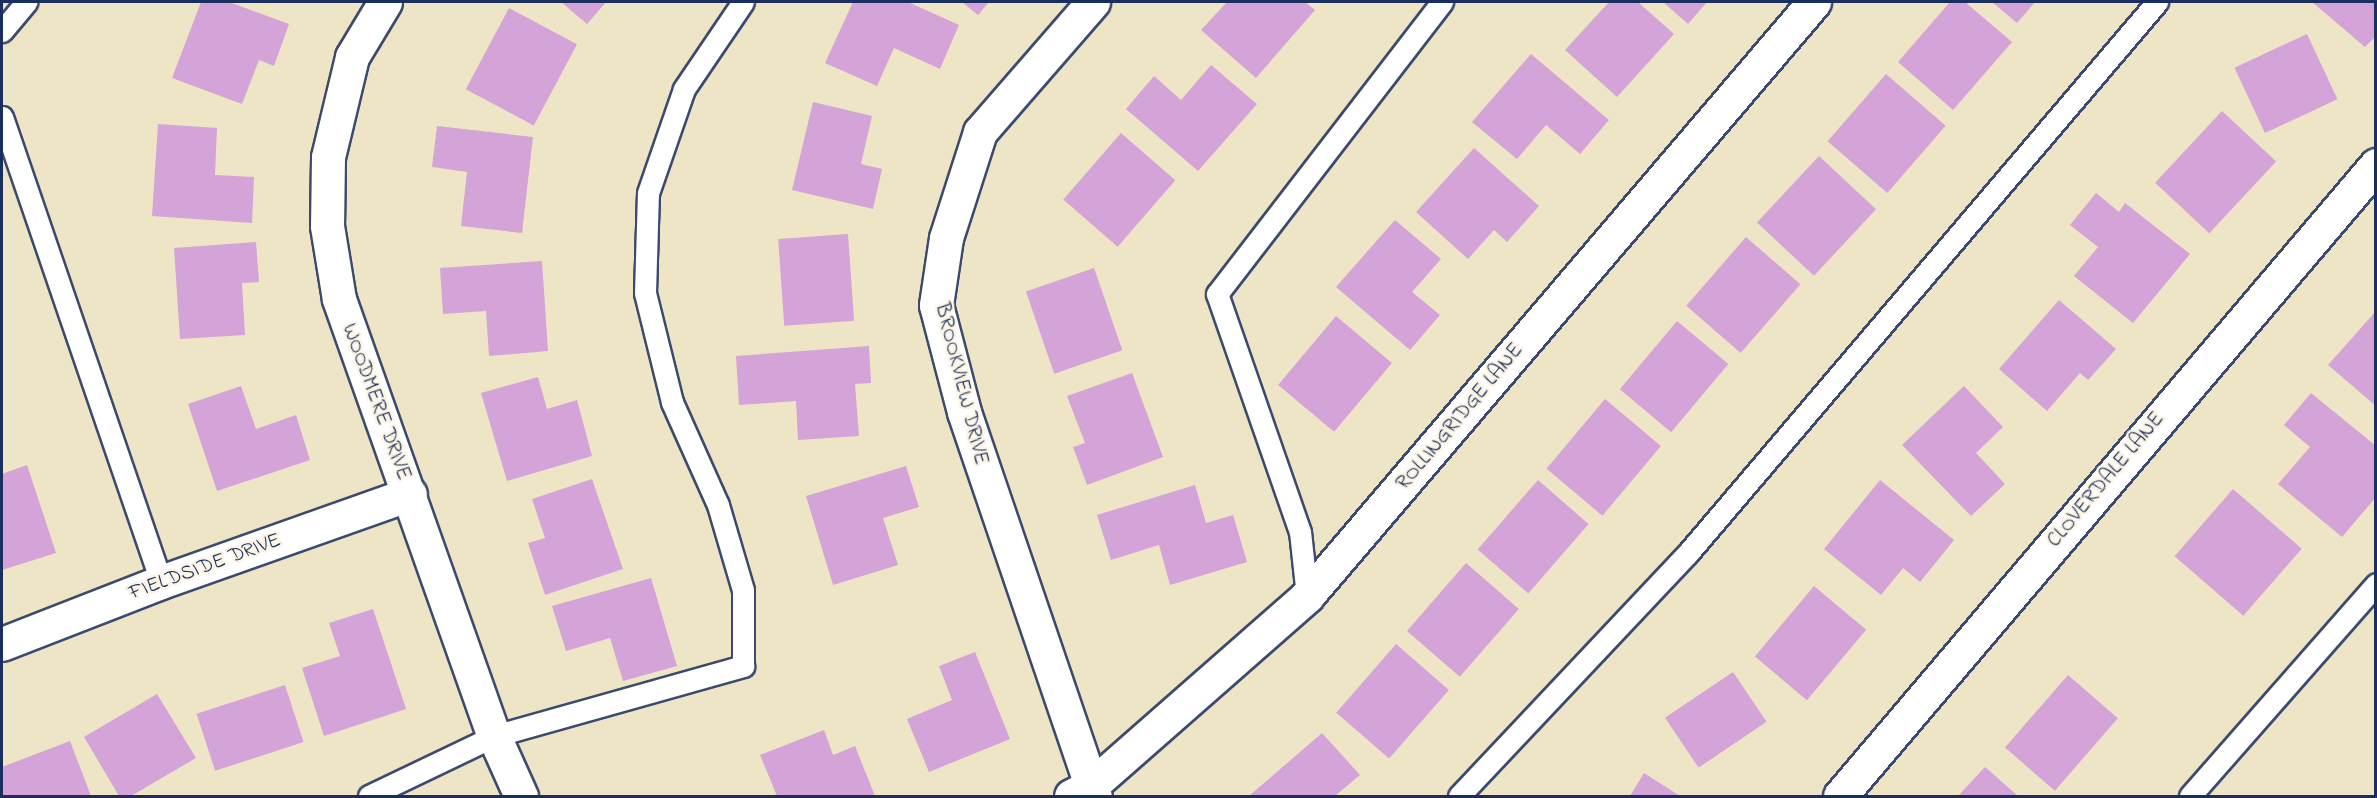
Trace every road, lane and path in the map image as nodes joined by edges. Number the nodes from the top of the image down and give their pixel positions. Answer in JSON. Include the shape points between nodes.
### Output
{"nodes":[{"id":1,"x":27,"y":2,"type":"edge"},
{"id":2,"x":385,"y":2,"type":"edge"},
{"id":3,"x":743,"y":2,"type":"edge"},
{"id":4,"x":1093,"y":2,"type":"edge"},
{"id":5,"x":1442,"y":2,"type":"edge"},
{"id":6,"x":1814,"y":2,"type":"edge"},
{"id":7,"x":2157,"y":2,"type":"edge"},
{"id":8,"x":2,"y":31,"type":"edge"},
{"id":9,"x":2,"y":117,"type":"edge"},
{"id":10,"x":2376,"y":165,"type":"edge"},
{"id":11,"x":410,"y":494,"type":"junction"},
{"id":12,"x":161,"y":582,"type":"junction"},
{"id":13,"x":2376,"y":584,"type":"edge"},
{"id":14,"x":1307,"y":596,"type":"junction"},
{"id":15,"x":2,"y":644,"type":"edge"},
{"id":16,"x":494,"y":736,"type":"junction"},
{"id":17,"x":1086,"y":793,"type":"edge"},
{"id":18,"x":369,"y":796,"type":"edge"},
{"id":19,"x":521,"y":796,"type":"edge"},
{"id":20,"x":1459,"y":796,"type":"edge"},
{"id":21,"x":1840,"y":796,"type":"edge"},
{"id":22,"x":2190,"y":796,"type":"edge"}],
"edges":[{"from":1,"to":8,"type":"lane"},
{"from":2,"to":11,"type":"street","name":"WOODMERE DRIVE","via":[[352,57],[328,157],[327,226],[339,299]]},
{"from":3,"to":16,"type":"lane","via":[[684,89],[648,193],[645,293],[672,402],[718,505],[743,590],[743,666]]},
{"from":4,"to":17,"type":"street","name":"BROOKVIEW DRIVE","via":[[980,132],[946,238],[936,305],[964,412]]},
{"from":5,"to":14,"type":"lane","via":[[1217,294],[1300,532]]},
{"from":6,"to":14,"type":"street","name":"ROLLINGRIDGE LANE"},
{"from":7,"to":20,"type":"lane","via":[[1688,552]]},
{"from":9,"to":12,"type":"lane"},
{"from":10,"to":21,"type":"street","name":"CLOVERDALE LANE"},
{"from":11,"to":12,"type":"street","name":"FIELDSIDE DRIVE"},
{"from":11,"to":16,"type":"street","name":"WOODMERE DRIVE"},
{"from":12,"to":15,"type":"street","name":"FIELDSIDE DRIVE"},
{"from":13,"to":22,"type":"lane"},
{"from":14,"to":17,"type":"street","name":"ROLLINGRIDGE LANE"},
{"from":16,"to":18,"type":"lane"},
{"from":16,"to":19,"type":"street","name":"WOODMERE DRIVE"}]}
